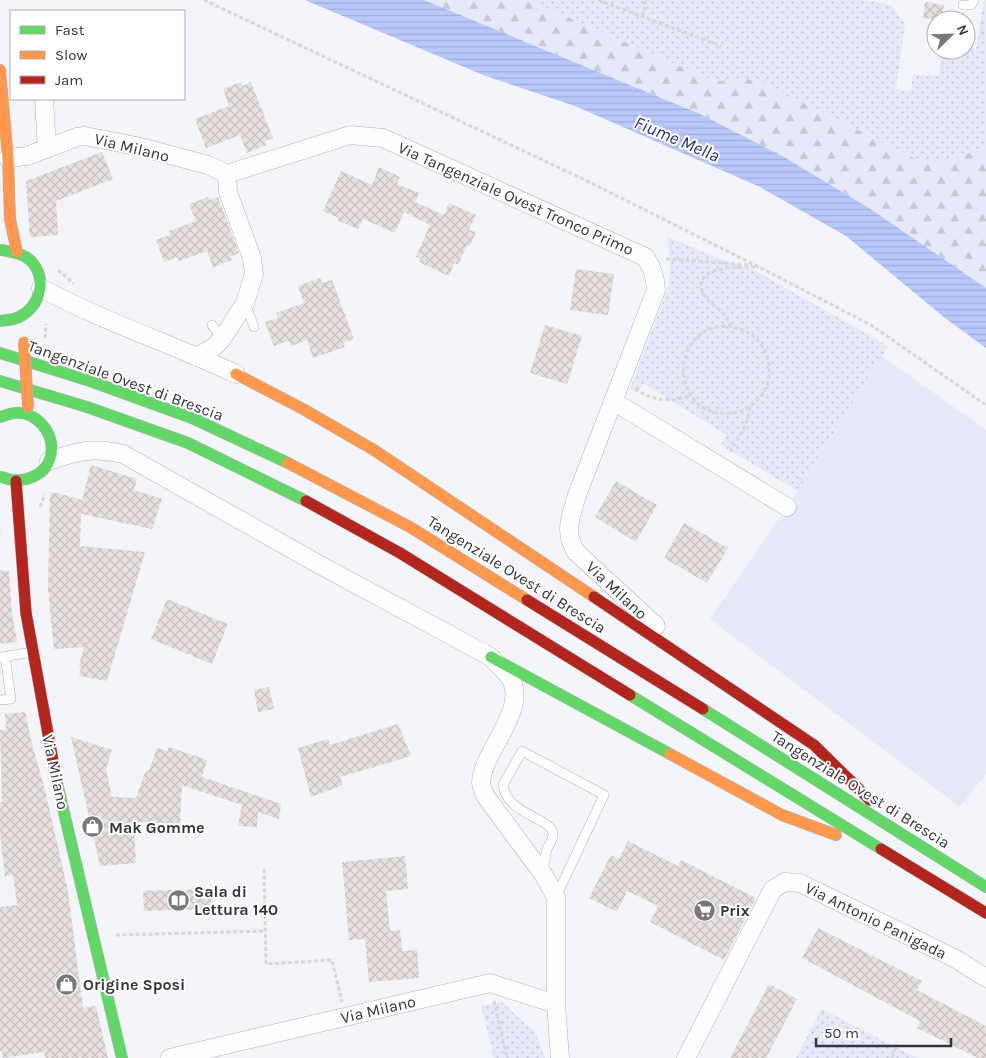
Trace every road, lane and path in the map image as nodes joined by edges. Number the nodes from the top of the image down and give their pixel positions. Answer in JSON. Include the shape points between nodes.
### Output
{"nodes":[{"id":1,"x":204,"y":0,"type":"edge"},
{"id":2,"x":598,"y":0,"type":"edge"},
{"id":3,"x":646,"y":0,"type":"edge"},
{"id":4,"x":974,"y":0,"type":"edge"},
{"id":5,"x":963,"y":5,"type":"dead end"},
{"id":6,"x":643,"y":16,"type":"junction"},
{"id":7,"x":721,"y":46,"type":"dead end"},
{"id":8,"x":0,"y":70,"type":"edge"},
{"id":9,"x":44,"y":100,"type":"edge"},
{"id":10,"x":48,"y":148,"type":"junction"},
{"id":11,"x":8,"y":158,"type":"junction"},
{"id":12,"x":227,"y":174,"type":"junction"},
{"id":13,"x":0,"y":250,"type":"edge"},
{"id":14,"x":18,"y":252,"type":"junction"},
{"id":15,"x":645,"y":257,"type":"junction"},
{"id":16,"x":758,"y":266,"type":"junction"},
{"id":17,"x":41,"y":288,"type":"junction"},
{"id":18,"x":244,"y":294,"type":"junction"},
{"id":19,"x":0,"y":321,"type":"edge"},
{"id":20,"x":732,"y":326,"type":"junction"},
{"id":21,"x":254,"y":327,"type":"dead end"},
{"id":22,"x":25,"y":329,"type":"junction"},
{"id":23,"x":217,"y":332,"type":"junction"},
{"id":24,"x":0,"y":353,"type":"edge"},
{"id":25,"x":198,"y":356,"type":"junction"},
{"id":26,"x":236,"y":374,"type":"junction"},
{"id":27,"x":0,"y":381,"type":"edge"},
{"id":28,"x":621,"y":381,"type":"junction"},
{"id":29,"x":691,"y":395,"type":"junction"},
{"id":30,"x":614,"y":401,"type":"junction"},
{"id":31,"x":986,"y":405,"type":"edge"},
{"id":32,"x":750,"y":406,"type":"junction"},
{"id":33,"x":30,"y":411,"type":"junction"},
{"id":34,"x":0,"y":417,"type":"edge"},
{"id":35,"x":726,"y":459,"type":"dead end"},
{"id":36,"x":49,"y":461,"type":"junction"},
{"id":37,"x":0,"y":476,"type":"edge"},
{"id":38,"x":16,"y":481,"type":"junction"},
{"id":39,"x":48,"y":490,"type":"dead end"},
{"id":40,"x":577,"y":495,"type":"joint"},
{"id":41,"x":787,"y":507,"type":"dead end"},
{"id":42,"x":40,"y":515,"type":"dead end"},
{"id":43,"x":33,"y":652,"type":"junction"},
{"id":44,"x":3,"y":656,"type":"edge"},
{"id":45,"x":491,"y":657,"type":"junction"},
{"id":46,"x":702,"y":669,"type":"junction"},
{"id":47,"x":0,"y":700,"type":"edge"},
{"id":48,"x":911,"y":840,"type":"junction"},
{"id":49,"x":894,"y":856,"type":"junction"},
{"id":50,"x":264,"y":869,"type":"dead end"},
{"id":51,"x":543,"y":874,"type":"junction"},
{"id":52,"x":986,"y":887,"type":"edge"},
{"id":53,"x":556,"y":897,"type":"junction"},
{"id":54,"x":986,"y":913,"type":"edge"},
{"id":55,"x":114,"y":927,"type":"dead end"},
{"id":56,"x":266,"y":931,"type":"junction"},
{"id":57,"x":116,"y":935,"type":"junction"},
{"id":58,"x":118,"y":943,"type":"dead end"},
{"id":59,"x":986,"y":978,"type":"edge"},
{"id":60,"x":490,"y":983,"type":"junction"},
{"id":61,"x":556,"y":1004,"type":"junction"},
{"id":62,"x":346,"y":1017,"type":"junction"},
{"id":63,"x":897,"y":1044,"type":"dead end"},
{"id":64,"x":122,"y":1058,"type":"edge"},
{"id":65,"x":170,"y":1058,"type":"edge"},
{"id":66,"x":507,"y":1058,"type":"edge"},
{"id":67,"x":560,"y":1058,"type":"edge"},
{"id":68,"x":686,"y":1058,"type":"edge"},
{"id":69,"x":892,"y":1058,"type":"edge"}],
"edges":[{"from":1,"to":16,"type":"path","via":[[583,179]]},
{"from":2,"to":6,"type":"path"},
{"from":3,"to":6,"type":"path"},
{"from":4,"to":5,"type":"lane","via":[[972,5]]},
{"from":6,"to":7,"type":"path"},
{"from":8,"to":11,"type":"main road"},
{"from":9,"to":10,"type":"street"},
{"from":10,"to":11,"type":"street","name":"Via Milano"},
{"from":10,"to":12,"type":"street","name":"Via Milano","via":[[85,136],[136,146]]},
{"from":11,"to":14,"type":"main road","via":[[10,219]]},
{"from":12,"to":15,"type":"street","name":"Via Tangenziale Ovest Tronco Primo","via":[[350,135],[383,138]]},
{"from":12,"to":18,"type":"street","via":[[228,192],[252,258],[254,274]]},
{"from":13,"to":14,"type":"main road"},
{"from":14,"to":17,"type":"main road","via":[[32,262]]},
{"from":15,"to":16,"type":"path"},
{"from":15,"to":28,"type":"street","name":"Via Tangenziale Ovest Tronco Primo","via":[[655,276],[656,290]]},
{"from":16,"to":20,"type":"path","via":[[726,268],[702,278],[702,292]]},
{"from":16,"to":31,"type":"path","via":[[871,326]]},
{"from":17,"to":22,"type":"main road"},
{"from":17,"to":25,"type":"street","via":[[70,304]]},
{"from":18,"to":21,"type":"lane"},
{"from":18,"to":23,"type":"street"},
{"from":19,"to":22,"type":"main road","via":[[18,319]]},
{"from":20,"to":29,"type":"path","via":[[706,330],[688,348],[683,374]]},
{"from":20,"to":32,"type":"path","via":[[757,339],[770,364],[764,392]]},
{"from":22,"to":33,"type":"main road","bridge":true,"via":[[26,390]]},
{"from":23,"to":25,"type":"street","via":[[214,347]]},
{"from":23,"to":26,"type":"street"},
{"from":24,"to":48,"type":"main road","name":"Tangenziale Ovest di Brescia","via":[[192,418],[301,469],[402,523]]},
{"from":25,"to":26,"type":"street"},
{"from":26,"to":46,"type":"main road","via":[[374,450]]},
{"from":27,"to":49,"type":"main road","via":[[87,407],[188,443],[292,494],[400,553]]},
{"from":28,"to":29,"type":"path","via":[[651,398],[674,400]]},
{"from":28,"to":30,"type":"street","name":"Via Tangenziale Ovest Tronco Primo"},
{"from":29,"to":32,"type":"path","via":[[703,407],[715,412],[729,414]]},
{"from":30,"to":40,"type":"street","name":"Via Tangenziale Ovest Tronco Primo"},
{"from":30,"to":41,"type":"street"},
{"from":32,"to":35,"type":"path","via":[[744,429]]},
{"from":33,"to":34,"type":"main road"},
{"from":33,"to":36,"type":"main road","via":[[49,435],[52,450]]},
{"from":36,"to":38,"type":"main road","via":[[32,478]]},
{"from":36,"to":45,"type":"street","via":[[80,450],[123,454]]},
{"from":37,"to":38,"type":"main road"},
{"from":38,"to":43,"type":"main road","name":"Via Milano","via":[[26,613]]},
{"from":39,"to":42,"type":"path"},
{"from":40,"to":46,"type":"street","name":"Via Milano","via":[[568,528],[576,552]]},
{"from":43,"to":44,"type":"lane"},
{"from":43,"to":64,"type":"main road","name":"Via Milano","via":[[55,774]]},
{"from":44,"to":47,"type":"lane","via":[[11,699]]},
{"from":45,"to":49,"type":"main road","via":[[782,815]]},
{"from":45,"to":51,"type":"street","via":[[513,683],[514,697],[509,717],[483,771],[481,785],[486,797]]},
{"from":46,"to":48,"type":"main road","via":[[814,746]]},
{"from":48,"to":52,"type":"main road","name":"Tangenziale Ovest di Brescia"},
{"from":49,"to":54,"type":"main road"},
{"from":50,"to":56,"type":"path"},
{"from":51,"to":53,"type":"street"},
{"from":51,"to":53,"type":"lane","via":[[553,832],[550,826],[516,807],[504,791],[503,785],[522,751],[604,795]]},
{"from":53,"to":61,"type":"street"},
{"from":55,"to":57,"type":"path"},
{"from":56,"to":57,"type":"path"},
{"from":56,"to":62,"type":"path","via":[[266,964],[332,960]]},
{"from":57,"to":58,"type":"path"},
{"from":59,"to":68,"type":"street","name":"Via Antonio Panigada","via":[[956,959],[800,883],[786,882],[773,889]]},
{"from":60,"to":61,"type":"street"},
{"from":60,"to":62,"type":"street","name":"Via Milano"},
{"from":60,"to":66,"type":"path"},
{"from":61,"to":67,"type":"street"},
{"from":62,"to":65,"type":"street","name":"Via Milano"},
{"from":63,"to":69,"type":"path"}]}
